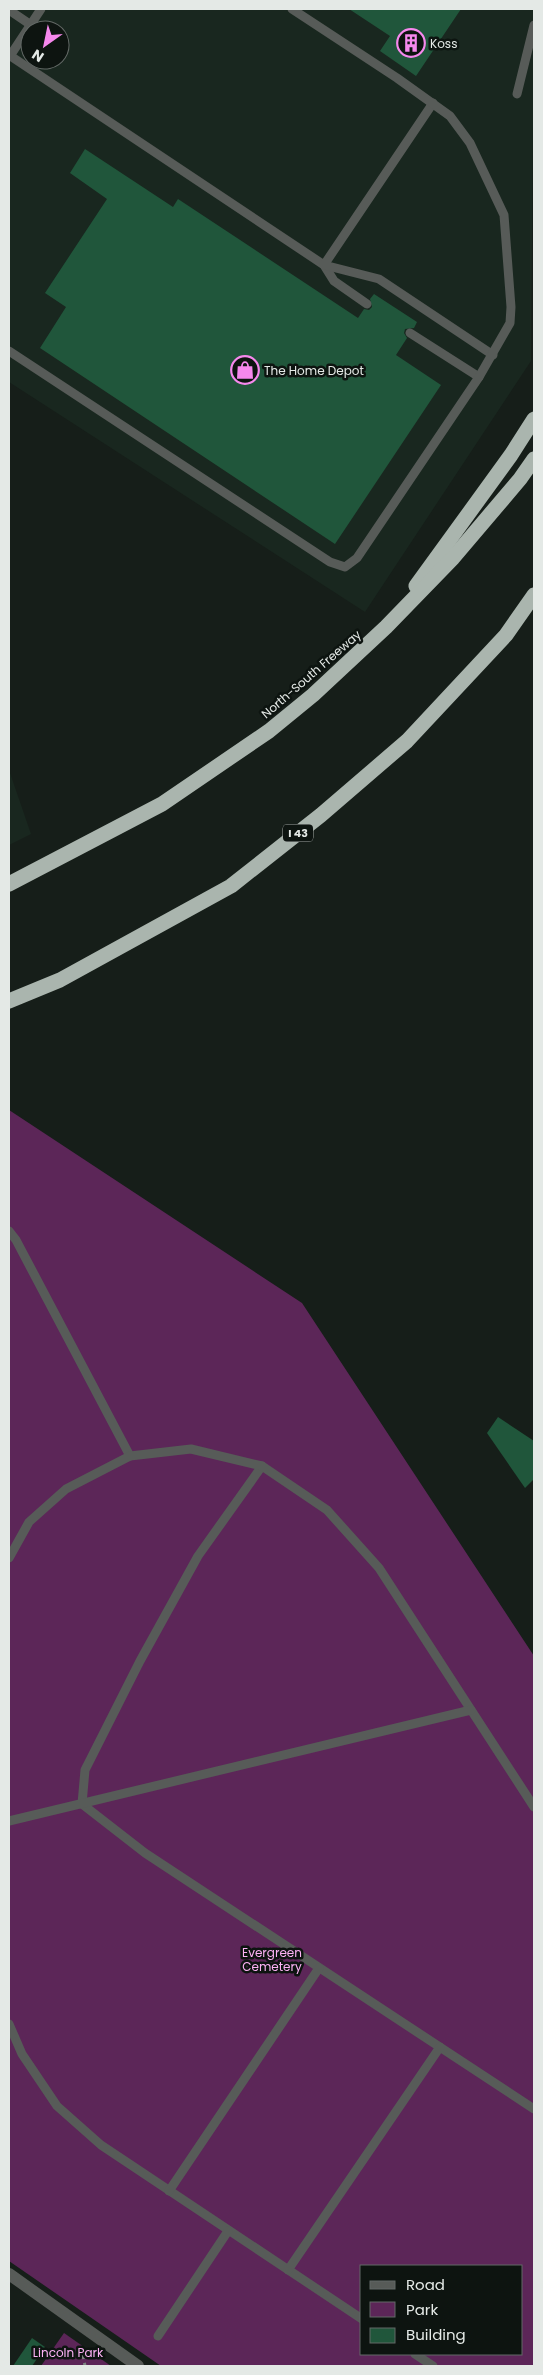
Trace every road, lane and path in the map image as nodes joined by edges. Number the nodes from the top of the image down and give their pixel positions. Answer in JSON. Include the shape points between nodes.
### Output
{"nodes":[{"id":1,"x":41,"y":9,"type":"edge"},
{"id":2,"x":292,"y":9,"type":"edge"},
{"id":3,"x":9,"y":10,"type":"edge"},
{"id":4,"x":25,"y":20,"type":"edge"},
{"id":5,"x":34,"y":20,"type":"edge"},
{"id":6,"x":534,"y":25,"type":"edge"},
{"id":7,"x":20,"y":41,"type":"edge"},
{"id":8,"x":10,"y":56,"type":"edge"},
{"id":9,"x":517,"y":94,"type":"dead end"},
{"id":10,"x":433,"y":104,"type":"junction"},
{"id":11,"x":324,"y":265,"type":"junction"},
{"id":12,"x":367,"y":304,"type":"dead end"},
{"id":13,"x":410,"y":333,"type":"dead end"},
{"id":14,"x":9,"y":351,"type":"edge"},
{"id":15,"x":493,"y":355,"type":"junction"},
{"id":16,"x":479,"y":377,"type":"junction"},
{"id":17,"x":534,"y":419,"type":"edge"},
{"id":18,"x":534,"y":459,"type":"edge"},
{"id":19,"x":534,"y":595,"type":"edge"},
{"id":20,"x":386,"y":627,"type":"junction"},
{"id":21,"x":9,"y":884,"type":"edge"},
{"id":22,"x":9,"y":1001,"type":"edge"},
{"id":23,"x":9,"y":1231,"type":"edge"},
{"id":24,"x":130,"y":1456,"type":"junction"},
{"id":25,"x":262,"y":1466,"type":"junction"},
{"id":26,"x":9,"y":1558,"type":"edge"},
{"id":27,"x":471,"y":1710,"type":"junction"},
{"id":28,"x":82,"y":1804,"type":"junction"},
{"id":29,"x":534,"y":1807,"type":"edge"},
{"id":30,"x":9,"y":1821,"type":"edge"},
{"id":31,"x":319,"y":1968,"type":"junction"},
{"id":32,"x":9,"y":2024,"type":"edge"},
{"id":33,"x":440,"y":2047,"type":"junction"},
{"id":34,"x":534,"y":2109,"type":"edge"},
{"id":35,"x":169,"y":2191,"type":"junction"},
{"id":36,"x":228,"y":2231,"type":"junction"},
{"id":37,"x":288,"y":2270,"type":"junction"},
{"id":38,"x":9,"y":2274,"type":"edge"},
{"id":39,"x":360,"y":2318,"type":"edge"},
{"id":40,"x":158,"y":2336,"type":"dead end"},
{"id":41,"x":83,"y":2355,"type":"dead end"},
{"id":42,"x":416,"y":2355,"type":"edge"},
{"id":43,"x":85,"y":2366,"type":"edge"},
{"id":44,"x":138,"y":2366,"type":"edge"},
{"id":45,"x":434,"y":2366,"type":"edge"}],
"edges":[{"from":1,"to":5,"type":"lane"},
{"from":2,"to":10,"type":"lane"},
{"from":3,"to":4,"type":"lane"},
{"from":6,"to":9,"type":"lane"},
{"from":7,"to":8,"type":"lane"},
{"from":8,"to":11,"type":"lane"},
{"from":10,"to":11,"type":"lane"},
{"from":10,"to":15,"type":"lane","via":[[460,128],[504,216],[510,323]]},
{"from":11,"to":12,"type":"lane","via":[[334,281]]},
{"from":11,"to":15,"type":"lane","via":[[379,279]]},
{"from":13,"to":16,"type":"lane"},
{"from":14,"to":16,"type":"lane","via":[[330,562],[345,567],[357,558]]},
{"from":15,"to":16,"type":"lane"},
{"from":17,"to":20,"type":"highway"},
{"from":18,"to":20,"type":"highway","name":"North-South Freeway","via":[[453,558]]},
{"from":19,"to":22,"type":"highway","number":"I 43","via":[[506,635],[407,741],[231,886],[60,980]]},
{"from":20,"to":21,"type":"highway","name":"North-South Freeway","via":[[313,695],[269,730],[162,804]]},
{"from":23,"to":24,"type":"lane"},
{"from":24,"to":25,"type":"lane","via":[[191,1449]]},
{"from":24,"to":26,"type":"lane","via":[[66,1489],[29,1522]]},
{"from":25,"to":27,"type":"lane","via":[[327,1510],[379,1568]]},
{"from":25,"to":28,"type":"lane","via":[[198,1556],[140,1661],[85,1770]]},
{"from":27,"to":28,"type":"lane"},
{"from":27,"to":29,"type":"lane"},
{"from":28,"to":30,"type":"lane"},
{"from":28,"to":31,"type":"lane","via":[[145,1854]]},
{"from":31,"to":33,"type":"lane"},
{"from":31,"to":35,"type":"lane"},
{"from":32,"to":35,"type":"lane","via":[[22,2054],[57,2106],[101,2145]]},
{"from":33,"to":34,"type":"lane"},
{"from":33,"to":37,"type":"lane"},
{"from":35,"to":36,"type":"lane"},
{"from":36,"to":37,"type":"lane"},
{"from":36,"to":40,"type":"lane"},
{"from":37,"to":39,"type":"lane"},
{"from":38,"to":44,"type":"street"},
{"from":41,"to":43,"type":"path"},
{"from":42,"to":45,"type":"lane"}]}
